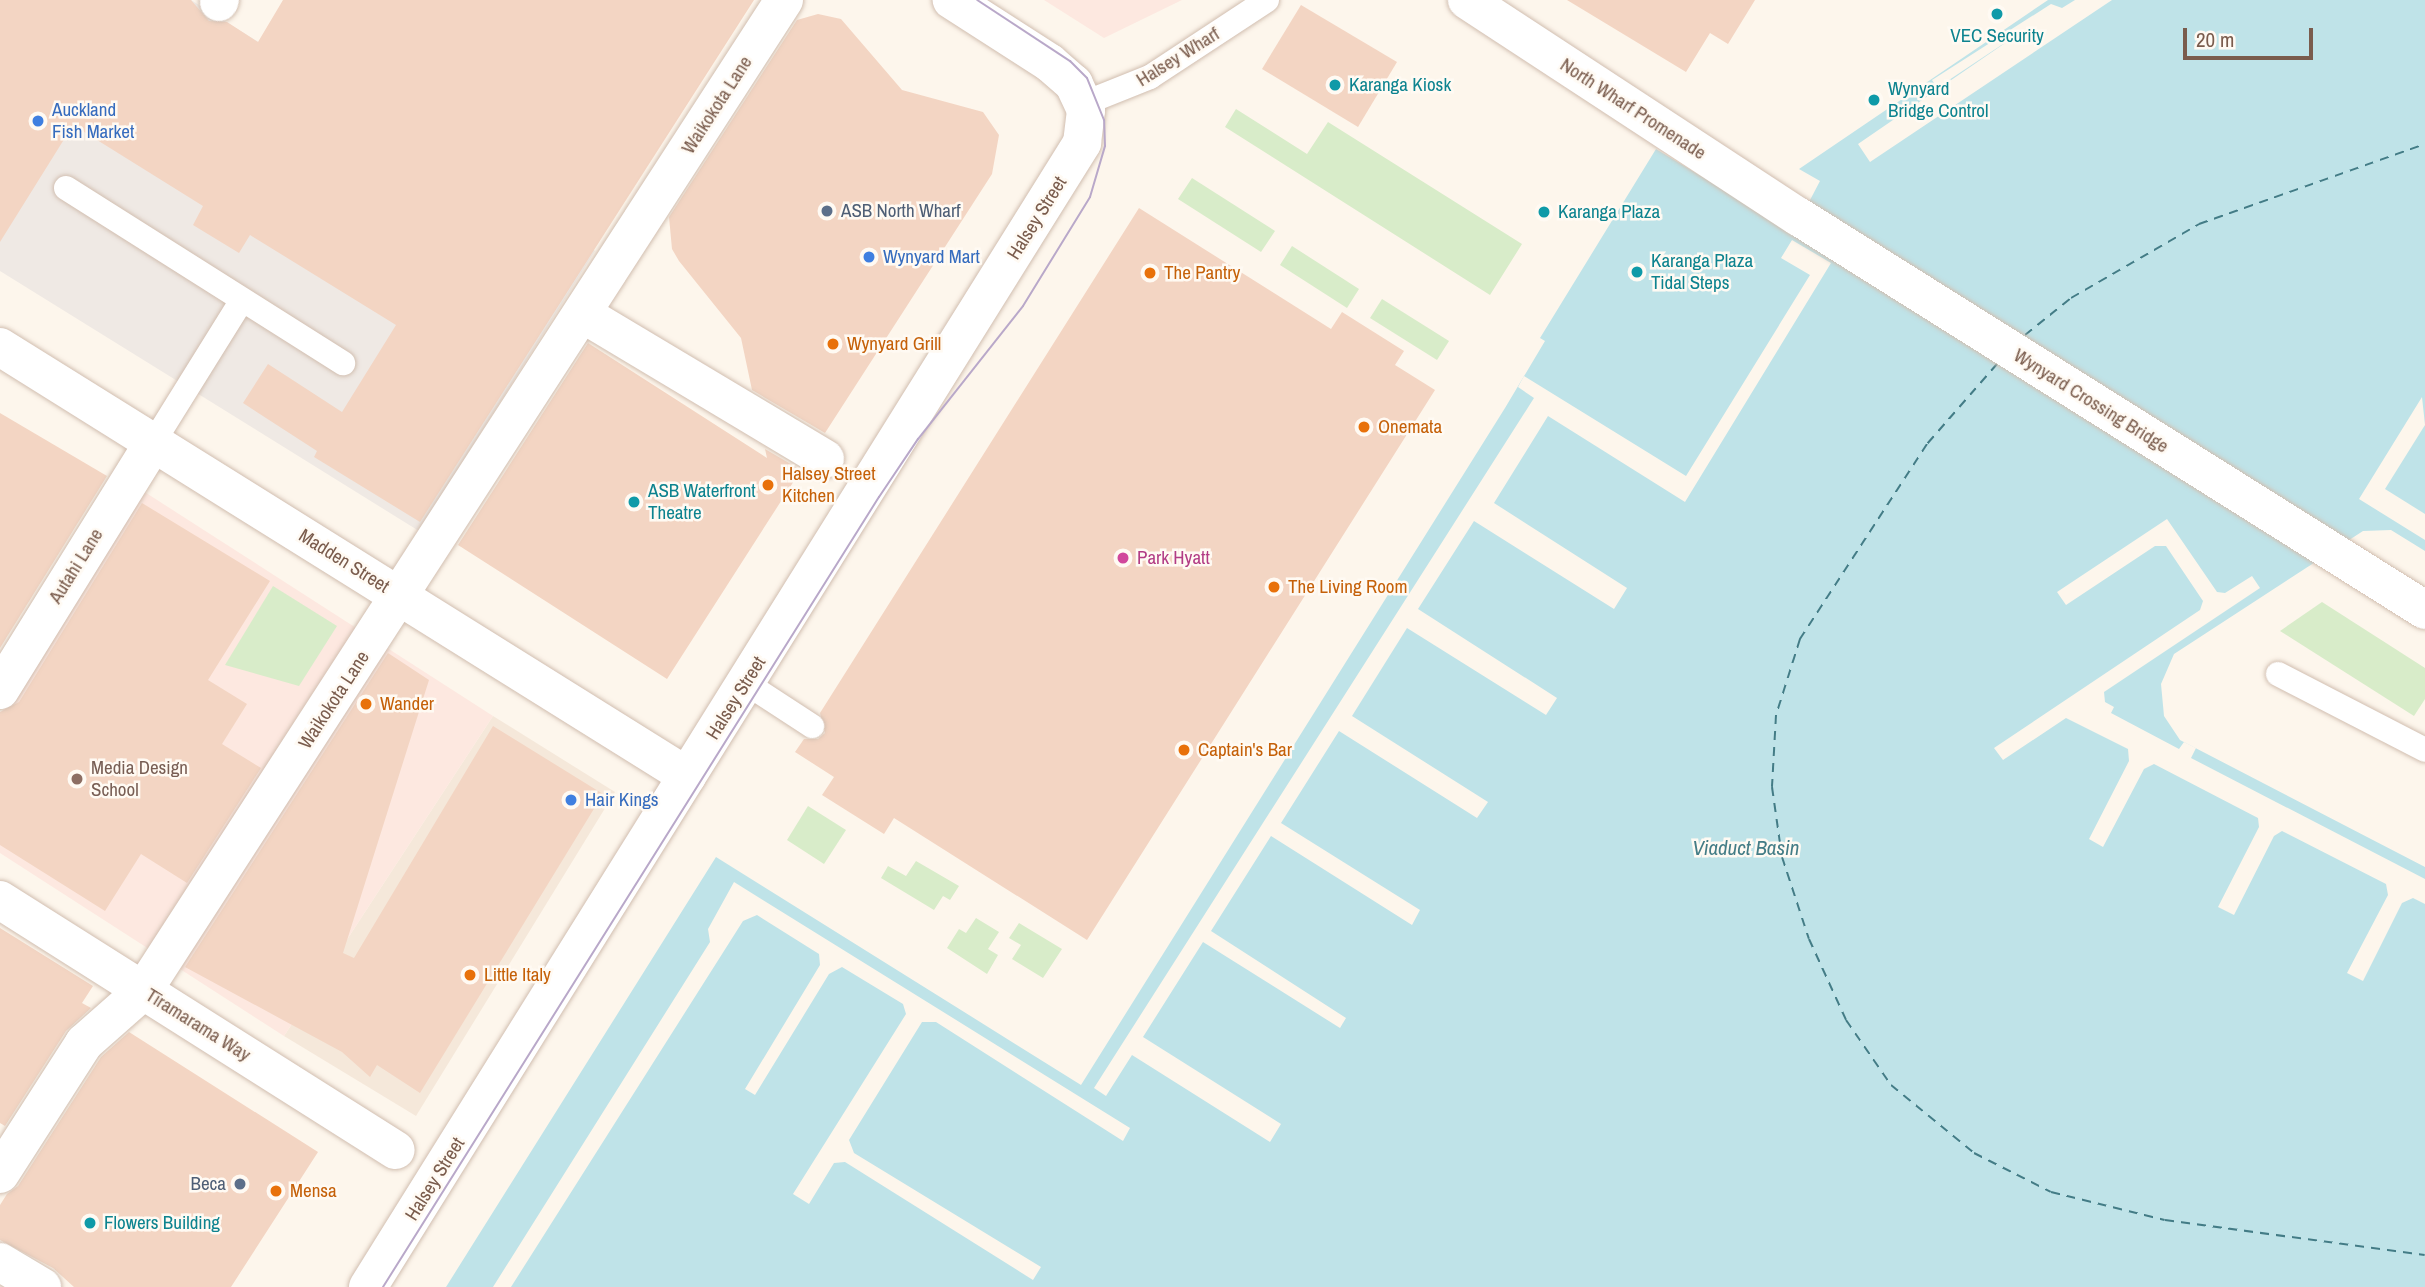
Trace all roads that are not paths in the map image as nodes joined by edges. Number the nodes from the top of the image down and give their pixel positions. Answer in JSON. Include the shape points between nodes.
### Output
{"nodes":[{"id":1,"x":784,"y":0,"type":"edge"},
{"id":2,"x":952,"y":0,"type":"edge"},
{"id":3,"x":1266,"y":0,"type":"edge"},
{"id":4,"x":1467,"y":0,"type":"edge"},
{"id":5,"x":1085,"y":103,"type":"junction"},
{"id":6,"x":66,"y":188,"type":"dead end"},
{"id":7,"x":1799,"y":217,"type":"joint"},
{"id":8,"x":242,"y":300,"type":"junction"},
{"id":9,"x":583,"y":314,"type":"junction"},
{"id":10,"x":0,"y":346,"type":"edge"},
{"id":11,"x":343,"y":363,"type":"dead end"},
{"id":12,"x":153,"y":443,"type":"junction"},
{"id":13,"x":825,"y":459,"type":"dead end"},
{"id":14,"x":402,"y":596,"type":"junction"},
{"id":15,"x":2425,"y":610,"type":"edge"},
{"id":16,"x":2278,"y":674,"type":"dead end"},
{"id":17,"x":746,"y":683,"type":"junction"},
{"id":18,"x":0,"y":690,"type":"edge"},
{"id":19,"x":812,"y":726,"type":"dead end"},
{"id":20,"x":2425,"y":750,"type":"edge"},
{"id":21,"x":687,"y":776,"type":"junction"},
{"id":22,"x":0,"y":900,"type":"edge"},
{"id":23,"x":143,"y":991,"type":"junction"},
{"id":24,"x":396,"y":1150,"type":"dead end"},
{"id":25,"x":0,"y":1174,"type":"edge"},
{"id":26,"x":0,"y":1262,"type":"edge"},
{"id":27,"x":42,"y":1287,"type":"edge"},
{"id":28,"x":368,"y":1287,"type":"edge"}],
"edges":[{"from":1,"to":9,"type":"street","name":"Waikokota Lane","via":[[640,203]]},
{"from":2,"to":5,"type":"street","via":[[1051,63]]},
{"from":3,"to":5,"type":"lane","name":"Halsey Wharf","via":[[1150,78]]},
{"from":4,"to":7,"type":"street","name":"North Wharf Promenade"},
{"from":5,"to":17,"type":"street","name":"Halsey Street","via":[[1085,133],[1073,159]]},
{"from":6,"to":8,"type":"lane"},
{"from":7,"to":15,"type":"street","name":"Wynyard Crossing Bridge"},
{"from":8,"to":11,"type":"lane"},
{"from":8,"to":12,"type":"lane"},
{"from":9,"to":13,"type":"street","via":[[618,341]]},
{"from":9,"to":14,"type":"street","name":"Waikokota Lane"},
{"from":10,"to":12,"type":"street","name":"Madden Street"},
{"from":12,"to":14,"type":"street","name":"Madden Street"},
{"from":12,"to":18,"type":"street","name":"Autahi Lane"},
{"from":14,"to":21,"type":"street","name":"Madden Street"},
{"from":14,"to":23,"type":"street","name":"Waikokota Lane"},
{"from":16,"to":20,"type":"lane"},
{"from":17,"to":19,"type":"lane"},
{"from":17,"to":21,"type":"street","name":"Halsey Street"},
{"from":21,"to":28,"type":"street","name":"Halsey Street"},
{"from":22,"to":23,"type":"street","name":"Tīramarama Way"},
{"from":23,"to":24,"type":"street","name":"Tīramarama Way"},
{"from":23,"to":25,"type":"street","name":"Waikokota Lane","via":[[84,1043]]},
{"from":26,"to":27,"type":"street"}]}
